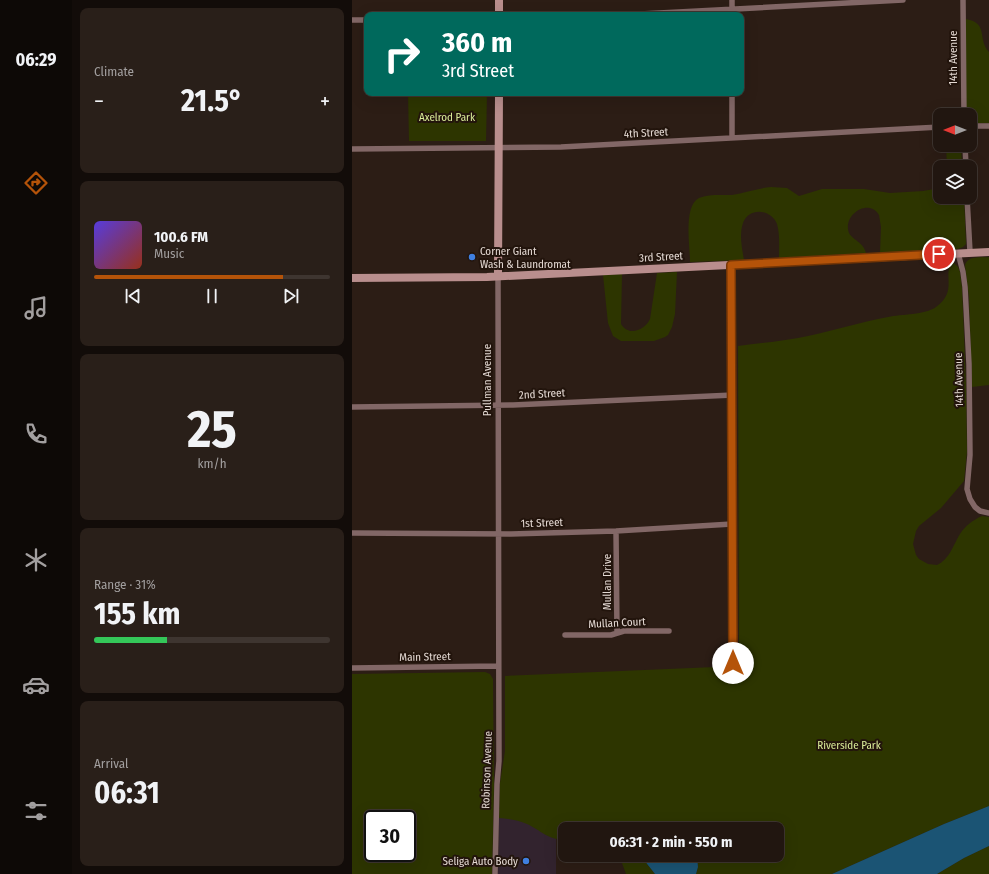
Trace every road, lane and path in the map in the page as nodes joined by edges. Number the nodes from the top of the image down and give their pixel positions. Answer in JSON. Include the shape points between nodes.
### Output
{"nodes":[{"id":1,"x":499,"y":0,"type":"edge"},
{"id":2,"x":732,"y":0,"type":"edge"},
{"id":3,"x":903,"y":0,"type":"edge"},
{"id":4,"x":963,"y":0,"type":"edge"},
{"id":5,"x":499,"y":12,"type":"edge"},
{"id":6,"x":732,"y":12,"type":"edge"},
{"id":7,"x":352,"y":20,"type":"edge"},
{"id":8,"x":364,"y":20,"type":"edge"},
{"id":9,"x":499,"y":96,"type":"edge"},
{"id":10,"x":732,"y":96,"type":"edge"},
{"id":11,"x":964,"y":108,"type":"edge"},
{"id":12,"x":977,"y":126,"type":"edge"},
{"id":13,"x":989,"y":126,"type":"edge"},
{"id":14,"x":933,"y":127,"type":"edge"},
{"id":15,"x":732,"y":138,"type":"junction"},
{"id":16,"x":499,"y":148,"type":"junction"},
{"id":17,"x":352,"y":149,"type":"edge"},
{"id":18,"x":968,"y":204,"type":"edge"},
{"id":19,"x":970,"y":252,"type":"junction"},
{"id":20,"x":989,"y":252,"type":"edge"},
{"id":21,"x":958,"y":253,"type":"junction"},
{"id":22,"x":731,"y":265,"type":"junction"},
{"id":23,"x":498,"y":276,"type":"junction"},
{"id":24,"x":352,"y":278,"type":"edge"},
{"id":25,"x":733,"y":395,"type":"junction"},
{"id":26,"x":498,"y":405,"type":"junction"},
{"id":27,"x":352,"y":407,"type":"edge"},
{"id":28,"x":989,"y":513,"type":"edge"},
{"id":29,"x":732,"y":524,"type":"junction"},
{"id":30,"x":616,"y":531,"type":"junction"},
{"id":31,"x":352,"y":533,"type":"edge"},
{"id":32,"x":498,"y":534,"type":"junction"},
{"id":33,"x":669,"y":631,"type":"dead end"},
{"id":34,"x":617,"y":633,"type":"junction"},
{"id":35,"x":565,"y":635,"type":"dead end"},
{"id":36,"x":733,"y":663,"type":"dead end"},
{"id":37,"x":498,"y":666,"type":"junction"},
{"id":38,"x":352,"y":668,"type":"edge"},
{"id":39,"x":495,"y":874,"type":"edge"}],
"edges":[{"from":1,"to":5,"type":"street"},
{"from":2,"to":6,"type":"street"},
{"from":3,"to":6,"type":"street"},
{"from":4,"to":11,"type":"street","name":"14th Avenue"},
{"from":7,"to":8,"type":"street"},
{"from":9,"to":16,"type":"street","name":"Pullman Avenue"},
{"from":10,"to":15,"type":"street"},
{"from":12,"to":13,"type":"street"},
{"from":14,"to":15,"type":"street","name":"4th Street"},
{"from":15,"to":16,"type":"street","name":"4th Street"},
{"from":16,"to":17,"type":"street","name":"4th Street"},
{"from":16,"to":23,"type":"street","name":"Pullman Avenue"},
{"from":18,"to":19,"type":"street"},
{"from":19,"to":20,"type":"street","name":"3rd Street"},
{"from":19,"to":21,"type":"street","name":"3rd Street"},
{"from":21,"to":22,"type":"street","name":"3rd Street"},
{"from":21,"to":28,"type":"street","name":"14th Avenue","via":[[965,287],[968,352],[970,455],[967,485],[969,497],[974,505],[980,511]]},
{"from":22,"to":23,"type":"street","name":"3rd Street"},
{"from":22,"to":25,"type":"street"},
{"from":23,"to":24,"type":"street","name":"3rd Street"},
{"from":23,"to":26,"type":"street","name":"Pullman Avenue"},
{"from":25,"to":26,"type":"street","name":"2nd Street"},
{"from":25,"to":29,"type":"street"},
{"from":26,"to":27,"type":"street","name":"2nd Street"},
{"from":26,"to":32,"type":"street","name":"Pullman Avenue"},
{"from":29,"to":30,"type":"street","name":"1st Street"},
{"from":29,"to":36,"type":"street"},
{"from":30,"to":32,"type":"street","name":"1st Street"},
{"from":30,"to":34,"type":"street","name":"Mullan Drive"},
{"from":31,"to":32,"type":"street","name":"1st Street"},
{"from":32,"to":37,"type":"street","name":"Pullman Avenue"},
{"from":33,"to":34,"type":"street","name":"Mullan Court"},
{"from":34,"to":35,"type":"street","name":"Mullan Court"},
{"from":37,"to":38,"type":"street","name":"Main Street"},
{"from":37,"to":39,"type":"street","name":"Robinson Avenue","via":[[499,761],[496,784]]}]}
